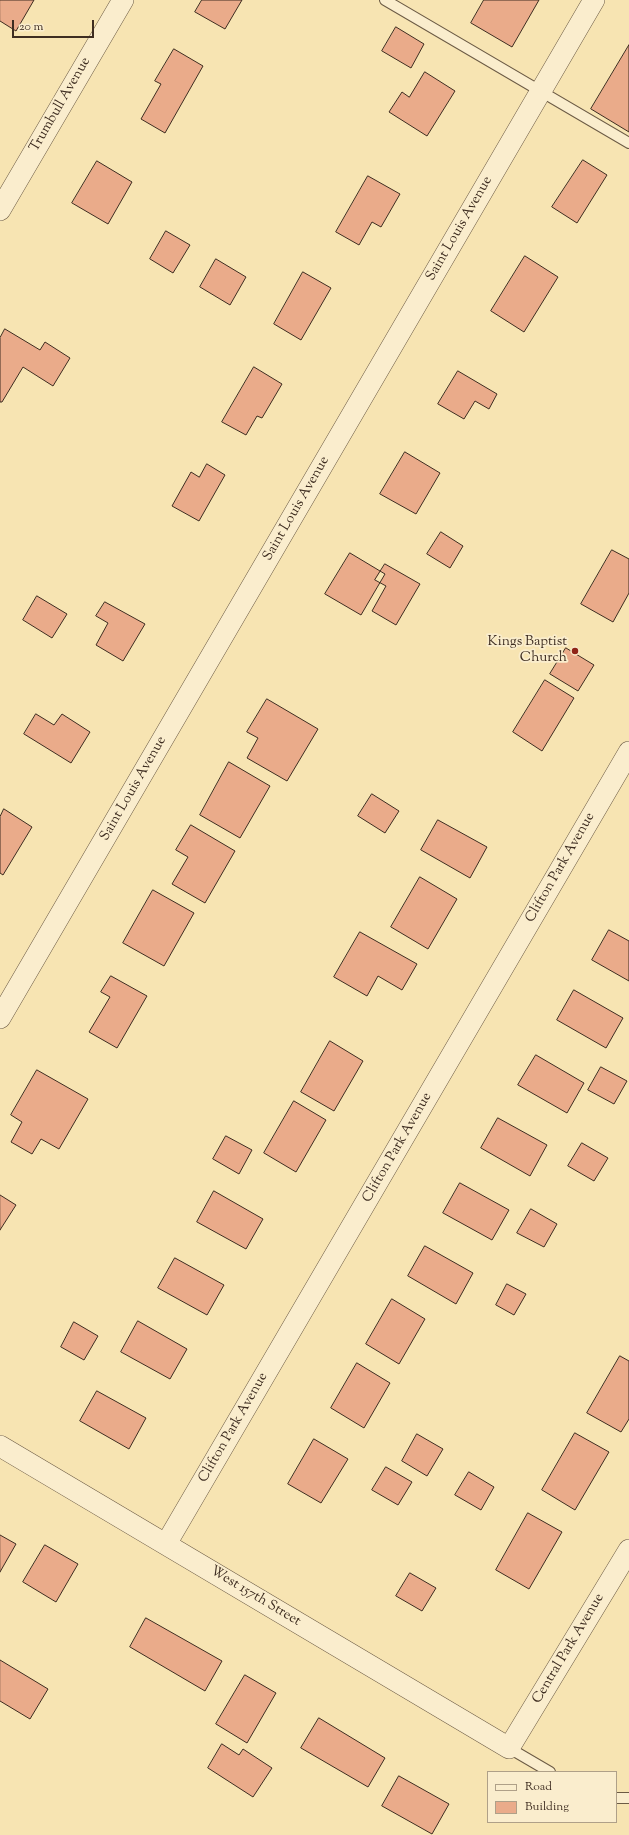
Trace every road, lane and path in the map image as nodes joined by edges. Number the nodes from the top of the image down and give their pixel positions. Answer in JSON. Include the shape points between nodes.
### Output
{"nodes":[{"id":1,"x":123,"y":0,"type":"edge"},
{"id":2,"x":385,"y":0,"type":"edge"},
{"id":3,"x":594,"y":0,"type":"edge"},
{"id":4,"x":541,"y":91,"type":"junction"},
{"id":5,"x":629,"y":143,"type":"edge"},
{"id":6,"x":0,"y":210,"type":"edge"},
{"id":7,"x":629,"y":752,"type":"edge"},
{"id":8,"x":0,"y":1018,"type":"edge"},
{"id":9,"x":0,"y":1446,"type":"edge"},
{"id":10,"x":166,"y":1544,"type":"junction"},
{"id":11,"x":629,"y":1550,"type":"edge"},
{"id":12,"x":509,"y":1748,"type":"junction"},
{"id":13,"x":548,"y":1771,"type":"edge"},
{"id":14,"x":617,"y":1798,"type":"edge"},
{"id":15,"x":629,"y":1798,"type":"edge"}],
"edges":[{"from":1,"to":6,"type":"street","name":"Trumbull Avenue"},
{"from":2,"to":4,"type":"lane"},
{"from":3,"to":4,"type":"street","name":"Saint Louis Avenue"},
{"from":4,"to":5,"type":"lane"},
{"from":4,"to":8,"type":"street","name":"Saint Louis Avenue"},
{"from":7,"to":10,"type":"street","name":"Clifton Park Avenue"},
{"from":9,"to":10,"type":"street","name":"West 157th Street"},
{"from":10,"to":12,"type":"street","name":"West 157th Street"},
{"from":11,"to":12,"type":"street","name":"Central Park Avenue"},
{"from":12,"to":13,"type":"lane"},
{"from":14,"to":15,"type":"lane"}]}
